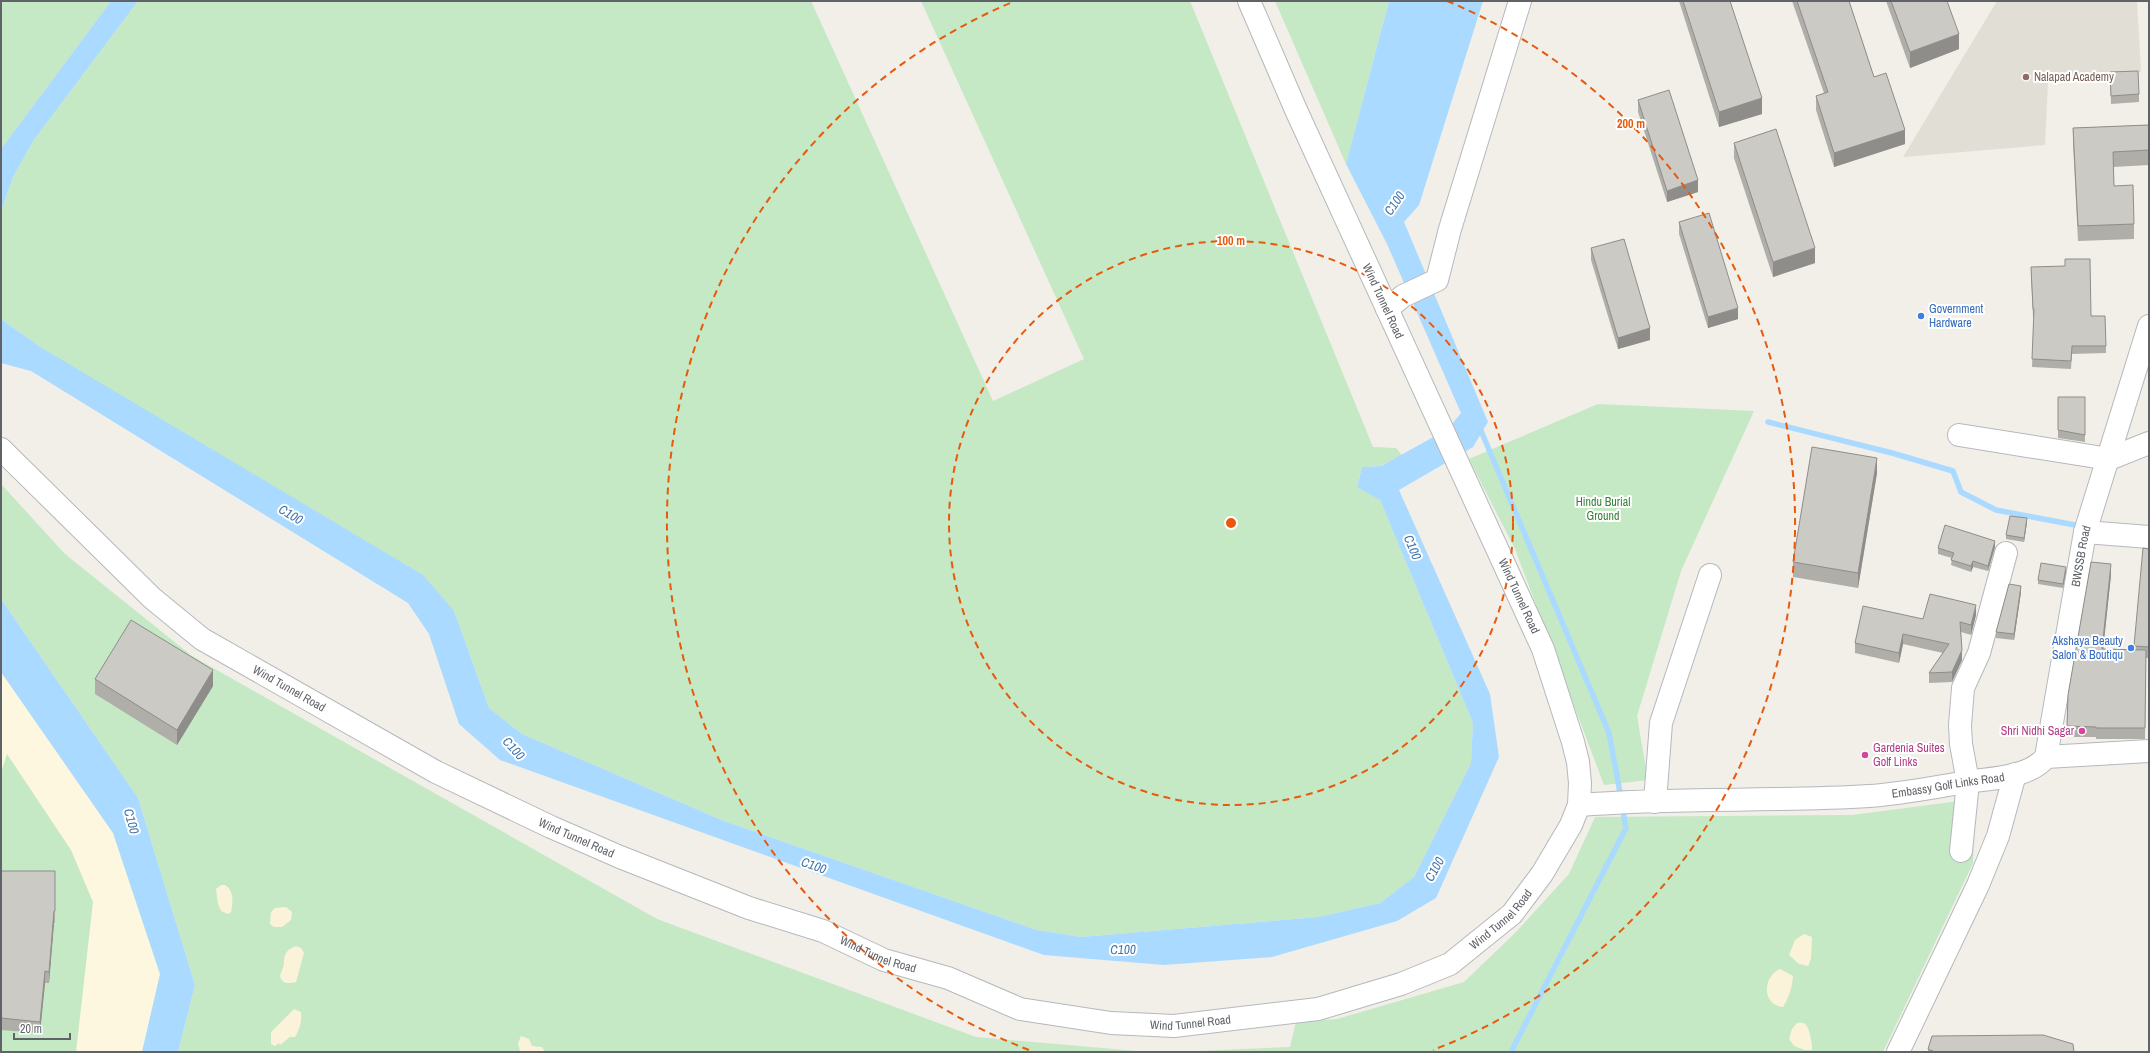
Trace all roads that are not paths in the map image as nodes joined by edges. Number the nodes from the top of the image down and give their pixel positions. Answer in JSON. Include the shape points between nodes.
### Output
{"nodes":[{"id":1,"x":1249,"y":1,"type":"edge"},
{"id":2,"x":1520,"y":1,"type":"edge"},
{"id":3,"x":1387,"y":309,"type":"junction"},
{"id":4,"x":2149,"y":326,"type":"edge"},
{"id":5,"x":1959,"y":435,"type":"dead end"},
{"id":6,"x":2149,"y":443,"type":"edge"},
{"id":7,"x":1,"y":450,"type":"edge"},
{"id":8,"x":2108,"y":459,"type":"junction"},
{"id":9,"x":2085,"y":532,"type":"junction"},
{"id":10,"x":2149,"y":537,"type":"edge"},
{"id":11,"x":2006,"y":552,"type":"dead end"},
{"id":12,"x":1710,"y":575,"type":"dead end"},
{"id":13,"x":2149,"y":752,"type":"edge"},
{"id":14,"x":2046,"y":757,"type":"junction"},
{"id":15,"x":2015,"y":774,"type":"junction"},
{"id":16,"x":1968,"y":782,"type":"junction"},
{"id":17,"x":1645,"y":802,"type":"junction"},
{"id":18,"x":1579,"y":805,"type":"junction"},
{"id":19,"x":1961,"y":851,"type":"dead end"},
{"id":20,"x":1898,"y":1052,"type":"edge"}],
"edges":[{"from":1,"to":3,"type":"street","name":"Wind Tunnel Road"},
{"from":2,"to":3,"type":"street","via":[[1450,229],[1437,280],[1403,296]]},
{"from":3,"to":18,"type":"street","name":"Wind Tunnel Road","via":[[1543,649],[1578,762]]},
{"from":4,"to":8,"type":"street","name":"BWSSB Road"},
{"from":5,"to":8,"type":"street"},
{"from":6,"to":8,"type":"street"},
{"from":7,"to":18,"type":"street","name":"Wind Tunnel Road","via":[[152,598],[202,639],[430,769],[620,857],[749,908],[823,931],[884,960],[948,978],[1020,1009],[1111,1023],[1174,1026],[1318,1009],[1401,984],[1450,964],[1512,914],[1542,874],[1571,825]]},
{"from":8,"to":9,"type":"street","name":"BWSSB Road"},
{"from":9,"to":10,"type":"street"},
{"from":9,"to":14,"type":"street","name":"BWSSB Road"},
{"from":11,"to":16,"type":"street","via":[[1979,653],[1963,688],[1961,744]]},
{"from":12,"to":17,"type":"street","via":[[1661,723]]},
{"from":13,"to":14,"type":"street"},
{"from":14,"to":15,"type":"street","via":[[2034,767]]},
{"from":15,"to":16,"type":"street","name":"Embassy Golf Links Road"},
{"from":15,"to":20,"type":"street","name":"Embassy Golf Links Road","via":[[1998,836],[1978,885]]},
{"from":16,"to":17,"type":"street","name":"Embassy Golf Links Road","via":[[1870,796]]},
{"from":16,"to":19,"type":"street"},
{"from":17,"to":18,"type":"street","name":"Embassy Golf Links Road"}]}
